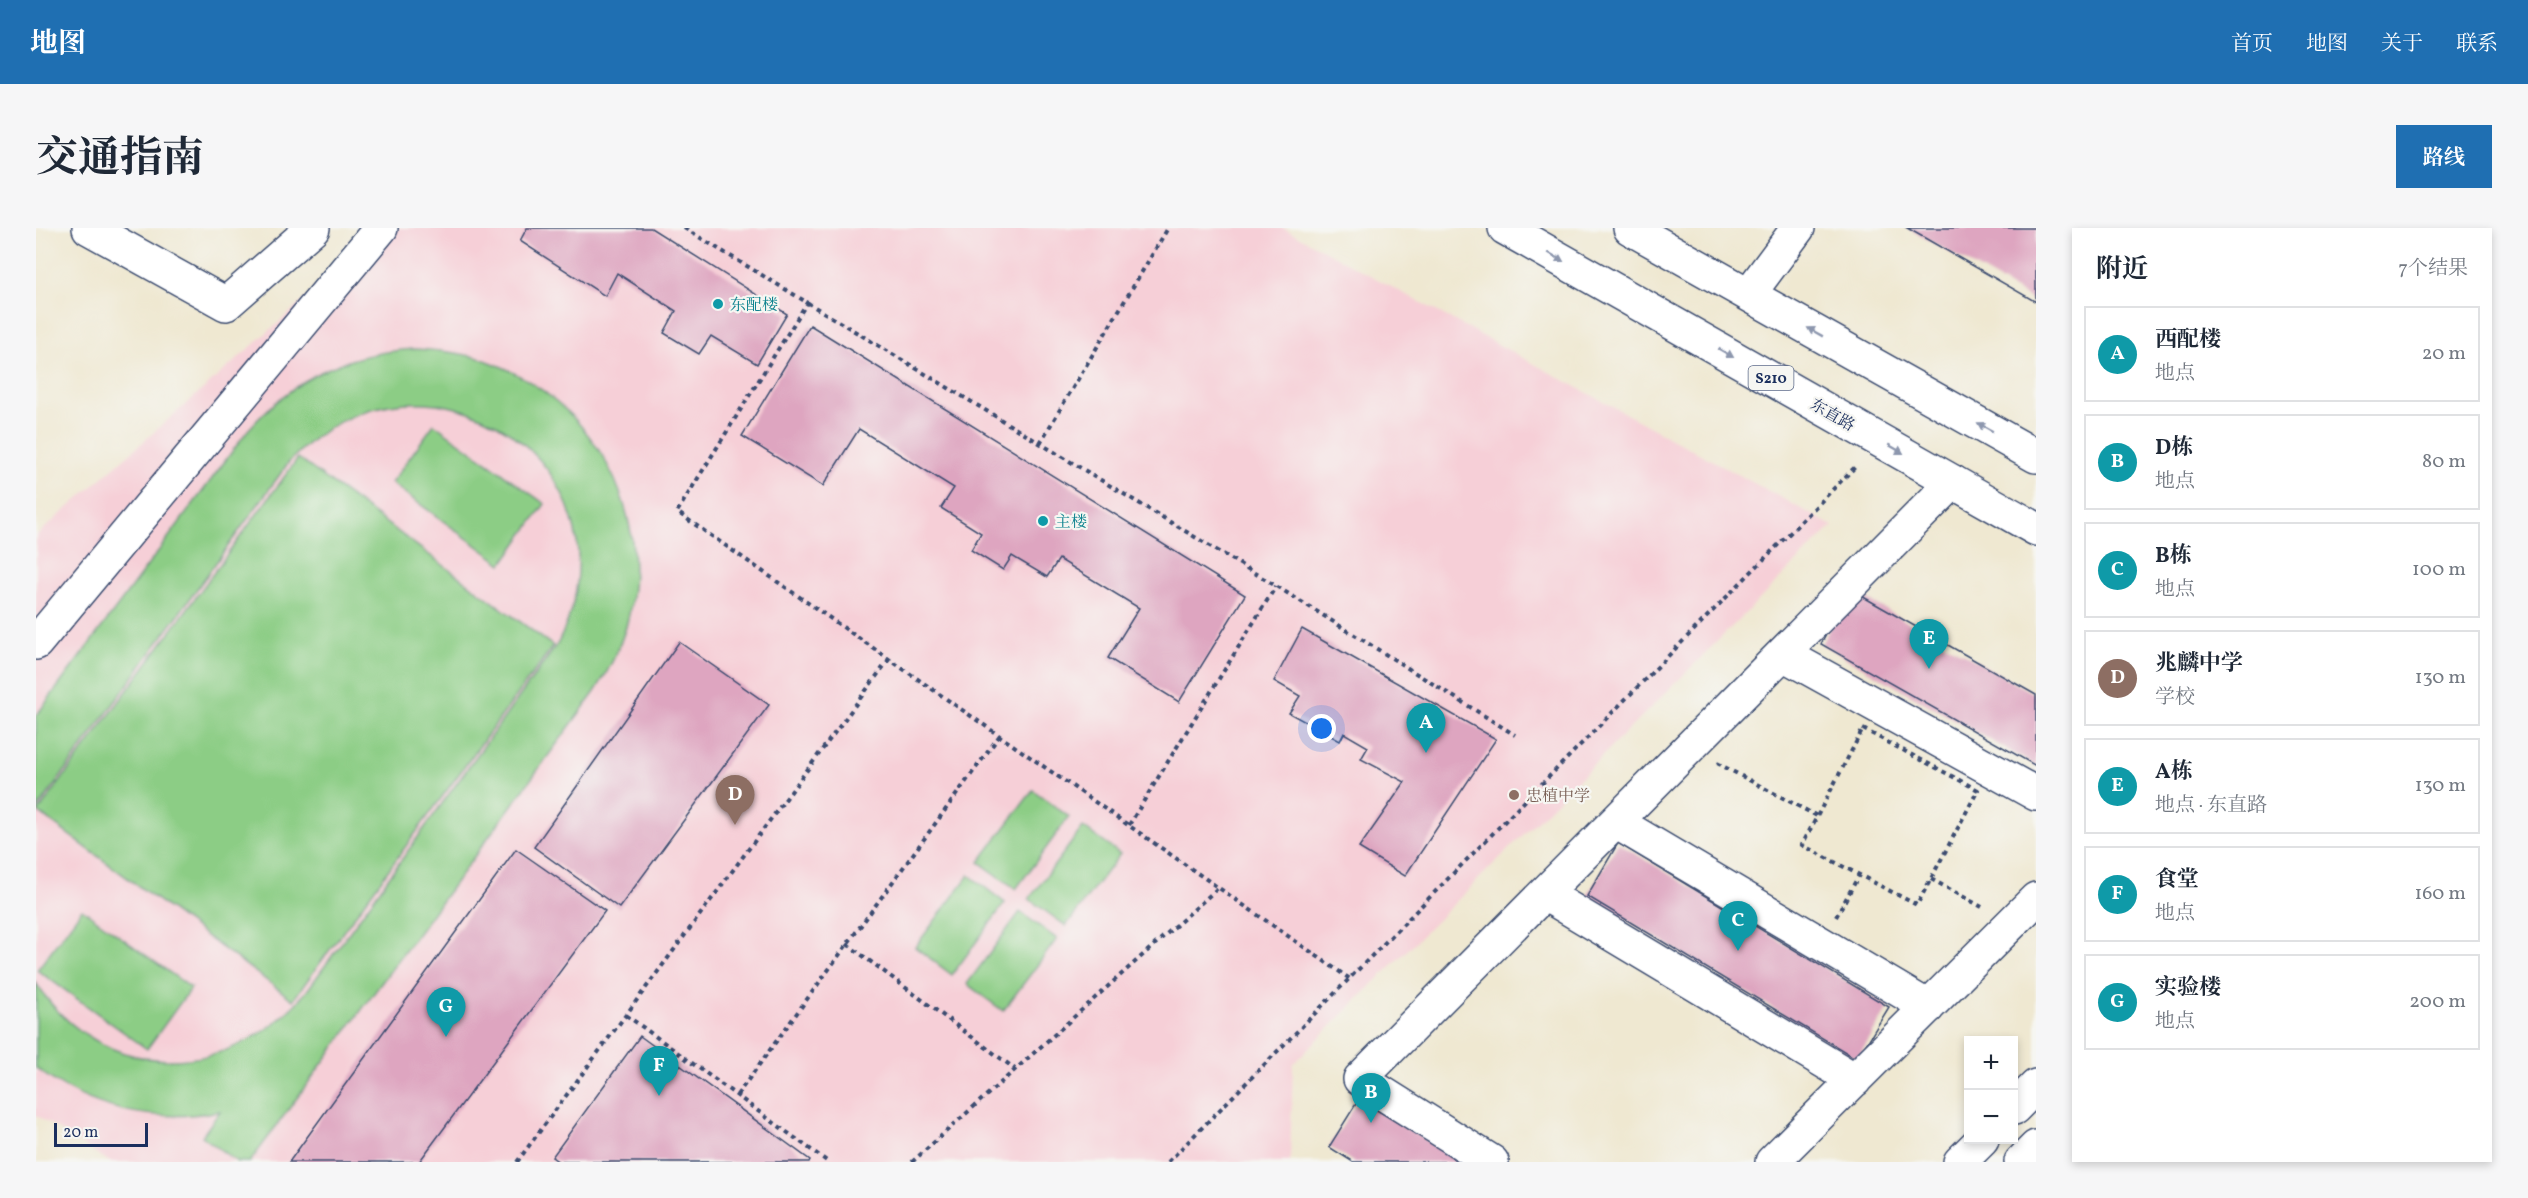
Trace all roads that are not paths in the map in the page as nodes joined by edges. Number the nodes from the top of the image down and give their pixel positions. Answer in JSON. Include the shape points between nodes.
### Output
{"nodes":[{"id":1,"x":89,"y":228,"type":"edge"},
{"id":2,"x":313,"y":228,"type":"edge"},
{"id":3,"x":381,"y":228,"type":"edge"},
{"id":4,"x":1505,"y":228,"type":"edge"},
{"id":5,"x":1630,"y":228,"type":"edge"},
{"id":6,"x":1798,"y":228,"type":"edge"},
{"id":7,"x":1749,"y":294,"type":"junction"},
{"id":8,"x":2036,"y":456,"type":"edge"},
{"id":9,"x":1953,"y":482,"type":"junction"},
{"id":10,"x":2036,"y":529,"type":"edge"},
{"id":11,"x":36,"y":643,"type":"edge"},
{"id":12,"x":1783,"y":654,"type":"junction"},
{"id":13,"x":2036,"y":794,"type":"edge"},
{"id":14,"x":1616,"y":822,"type":"junction"},
{"id":15,"x":1545,"y":894,"type":"junction"},
{"id":16,"x":2036,"y":899,"type":"edge"},
{"id":17,"x":1928,"y":1007,"type":"junction"},
{"id":18,"x":1855,"y":1080,"type":"junction"},
{"id":19,"x":2036,"y":1086,"type":"edge"},
{"id":20,"x":2018,"y":1103,"type":"edge"},
{"id":21,"x":1978,"y":1144,"type":"edge"},
{"id":22,"x":2036,"y":1147,"type":"edge"},
{"id":23,"x":1492,"y":1162,"type":"edge"},
{"id":24,"x":1772,"y":1162,"type":"edge"},
{"id":25,"x":1960,"y":1162,"type":"edge"},
{"id":26,"x":2021,"y":1162,"type":"edge"}],
"edges":[{"from":1,"to":2,"type":"main road","via":[[226,304]]},
{"from":3,"to":11,"type":"main road"},
{"from":4,"to":9,"type":"main road","name":"东直路","number":"S210","one_way":true},
{"from":5,"to":7,"type":"main road"},
{"from":6,"to":7,"type":"main road"},
{"from":8,"to":7,"type":"main road","one_way":true},
{"from":9,"to":10,"type":"main road","name":"东直路","number":"S210"},
{"from":9,"to":12,"type":"main road"},
{"from":12,"to":13,"type":"main road"},
{"from":12,"to":14,"type":"main road"},
{"from":14,"to":15,"type":"main road"},
{"from":14,"to":17,"type":"main road"},
{"from":15,"to":18,"type":"main road"},
{"from":15,"to":23,"type":"main road","via":[[1360,1079]]},
{"from":16,"to":17,"type":"main road"},
{"from":17,"to":18,"type":"main road"},
{"from":18,"to":24,"type":"main road"},
{"from":19,"to":20,"type":"main road"},
{"from":21,"to":25,"type":"main road"},
{"from":22,"to":26,"type":"main road"}]}
